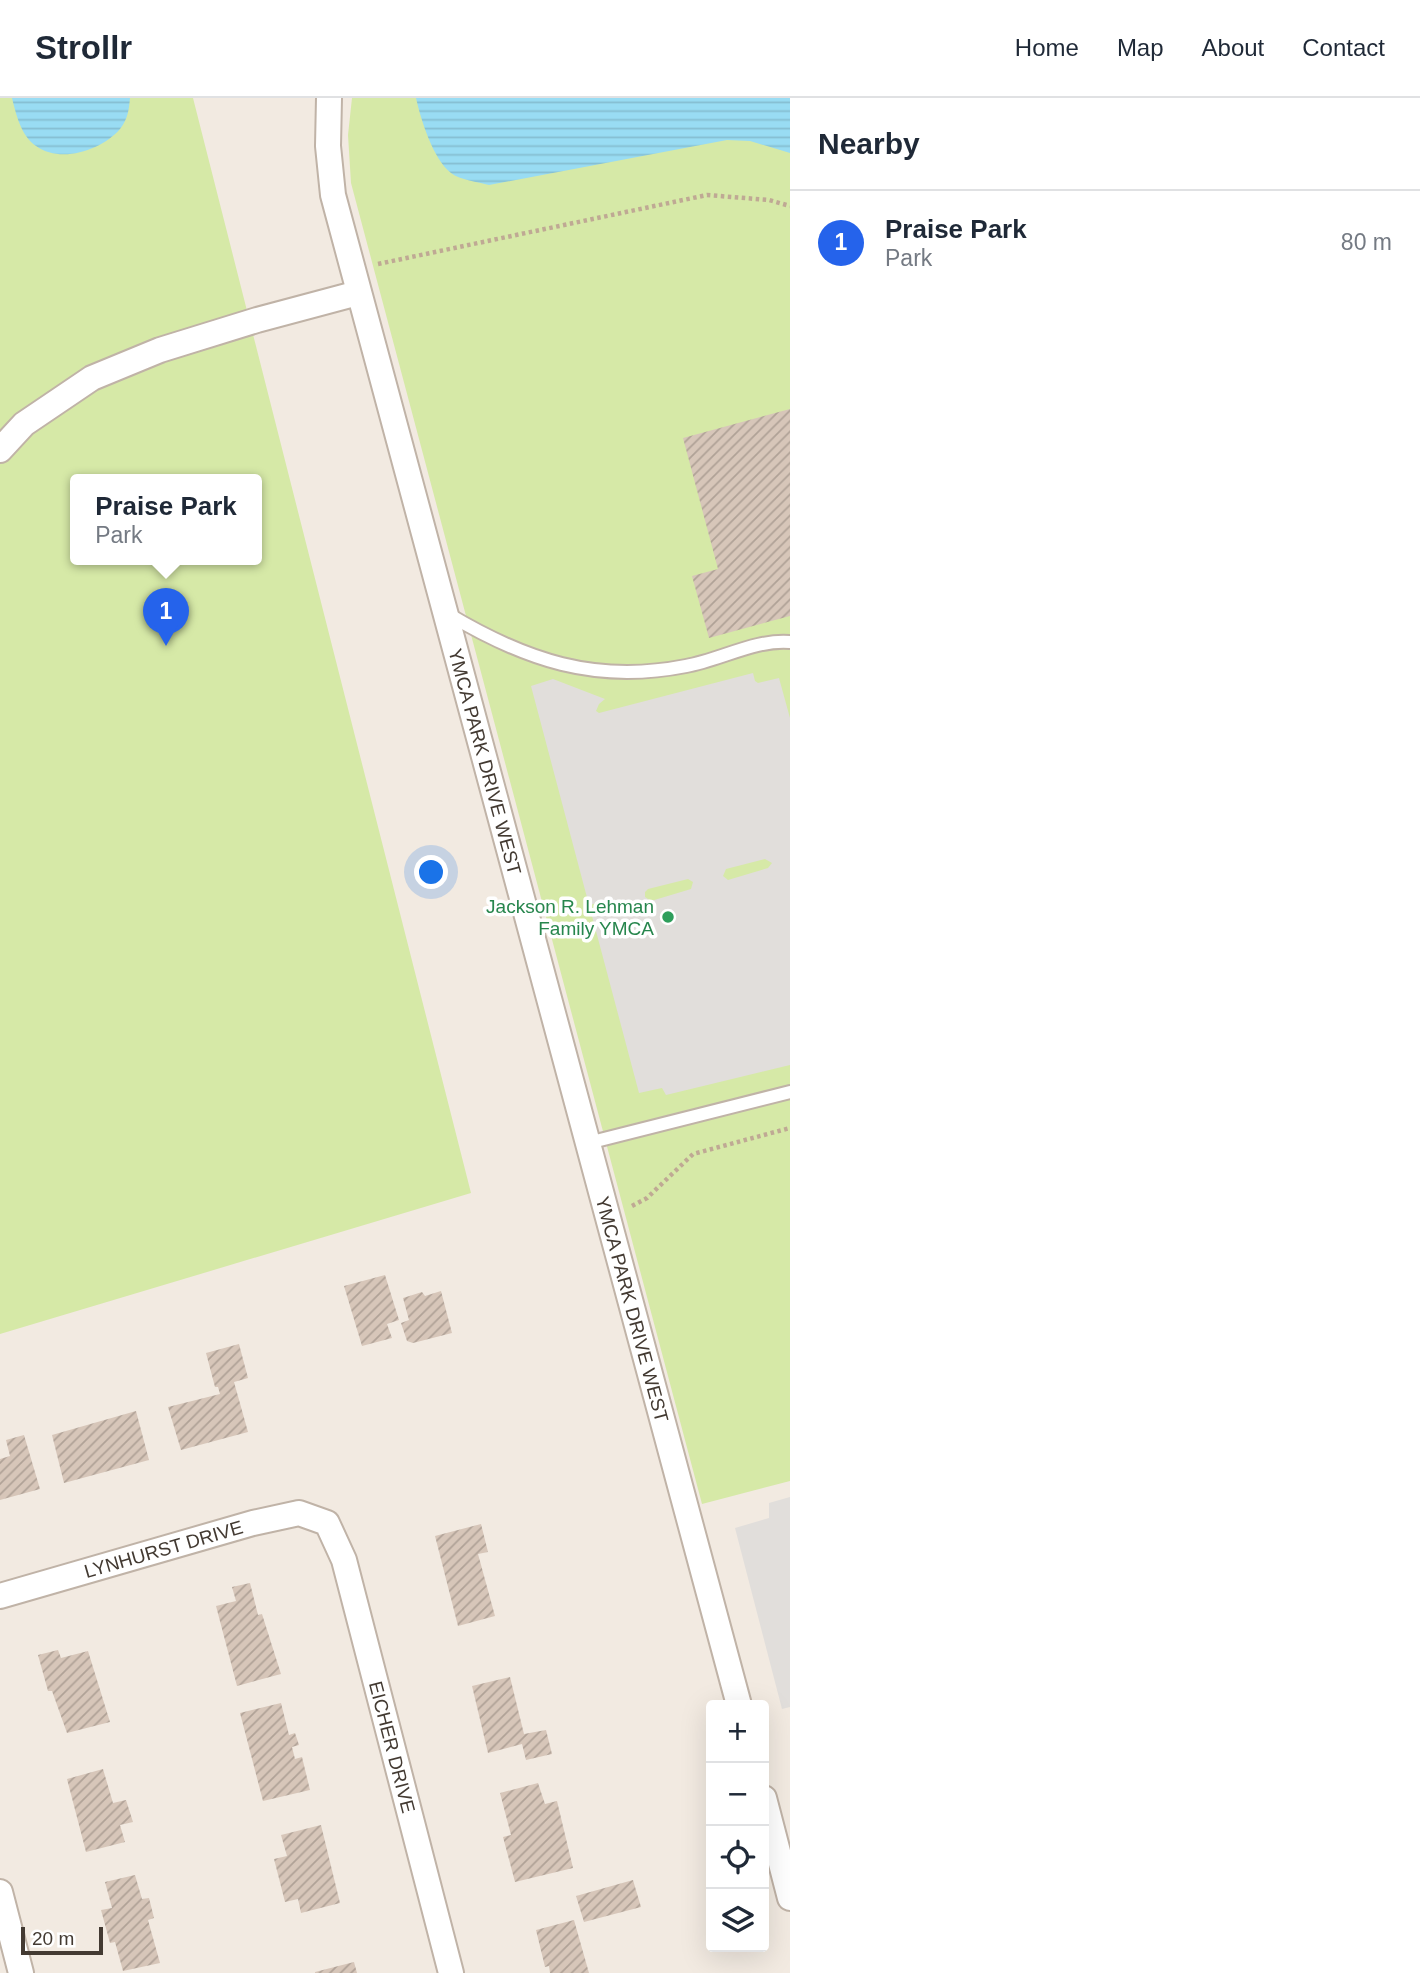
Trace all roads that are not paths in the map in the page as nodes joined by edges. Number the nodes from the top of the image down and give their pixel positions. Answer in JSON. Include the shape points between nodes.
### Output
{"nodes":[{"id":1,"x":329,"y":98,"type":"edge"},
{"id":2,"x":358,"y":293,"type":"junction"},
{"id":3,"x":0,"y":450,"type":"edge"},
{"id":4,"x":444,"y":612,"type":"junction"},
{"id":5,"x":790,"y":642,"type":"edge"},
{"id":6,"x":790,"y":1092,"type":"edge"},
{"id":7,"x":588,"y":1143,"type":"junction"},
{"id":8,"x":327,"y":1523,"type":"joint"},
{"id":9,"x":0,"y":1596,"type":"edge"},
{"id":10,"x":738,"y":1700,"type":"edge"},
{"id":11,"x":769,"y":1817,"type":"edge"},
{"id":12,"x":0,"y":1892,"type":"edge"},
{"id":13,"x":790,"y":1898,"type":"edge"},
{"id":14,"x":21,"y":1973,"type":"edge"},
{"id":15,"x":451,"y":1973,"type":"edge"}],
"edges":[{"from":1,"to":2,"type":"street","name":"YMCA PARK DRIVE WEST","via":[[333,195]]},
{"from":2,"to":3,"type":"street","via":[[160,350],[92,378],[24,424]]},
{"from":2,"to":4,"type":"street","name":"YMCA PARK DRIVE WEST"},
{"from":4,"to":5,"type":"lane","via":[[511,649],[576,669],[612,673],[686,666]]},
{"from":4,"to":7,"type":"street","name":"YMCA PARK DRIVE WEST"},
{"from":6,"to":7,"type":"lane"},
{"from":7,"to":10,"type":"street","name":"YMCA PARK DRIVE WEST"},
{"from":8,"to":9,"type":"street","name":"LYNHURST DRIVE","via":[[299,1513],[253,1523]]},
{"from":8,"to":15,"type":"street","name":"EICHER DRIVE","via":[[344,1560]]},
{"from":11,"to":13,"type":"street"},
{"from":12,"to":14,"type":"street"}]}
